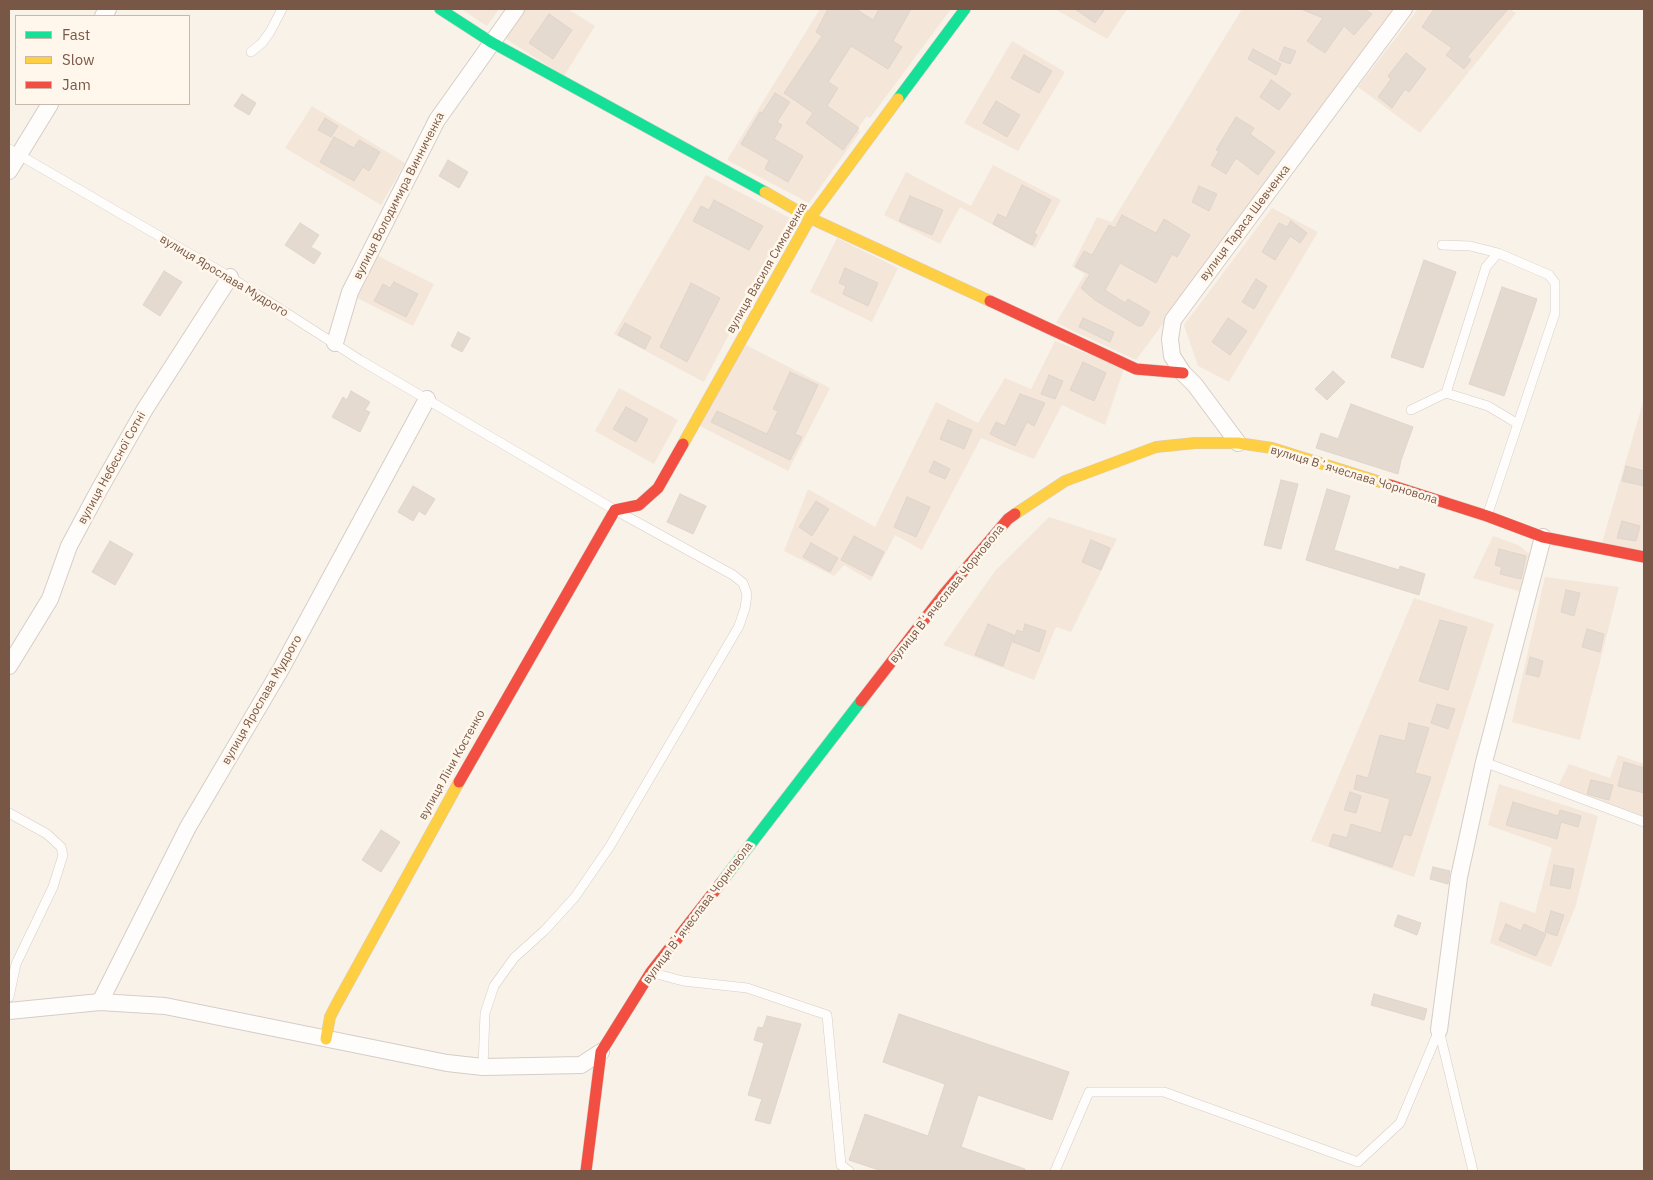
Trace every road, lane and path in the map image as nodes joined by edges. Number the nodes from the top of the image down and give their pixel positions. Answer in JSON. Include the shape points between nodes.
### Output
{"nodes":[{"id":1,"x":282,"y":9,"type":"edge"},
{"id":2,"x":440,"y":9,"type":"edge"},
{"id":3,"x":516,"y":9,"type":"edge"},
{"id":4,"x":965,"y":9,"type":"edge"},
{"id":5,"x":1404,"y":9,"type":"edge"},
{"id":6,"x":491,"y":42,"type":"junction"},
{"id":7,"x":252,"y":52,"type":"dead end"},
{"id":8,"x":49,"y":105,"type":"edge"},
{"id":9,"x":14,"y":152,"type":"edge"},
{"id":10,"x":9,"y":171,"type":"edge"},
{"id":11,"x":810,"y":218,"type":"junction"},
{"id":12,"x":1442,"y":245,"type":"dead end"},
{"id":13,"x":1498,"y":253,"type":"junction"},
{"id":14,"x":230,"y":277,"type":"junction"},
{"id":15,"x":335,"y":343,"type":"junction"},
{"id":16,"x":1183,"y":373,"type":"junction"},
{"id":17,"x":1446,"y":393,"type":"junction"},
{"id":18,"x":427,"y":399,"type":"junction"},
{"id":19,"x":1412,"y":410,"type":"dead end"},
{"id":20,"x":1518,"y":424,"type":"junction"},
{"id":21,"x":1238,"y":443,"type":"junction"},
{"id":22,"x":615,"y":510,"type":"junction"},
{"id":23,"x":1487,"y":516,"type":"junction"},
{"id":24,"x":1543,"y":537,"type":"junction"},
{"id":25,"x":1644,"y":557,"type":"edge"},
{"id":26,"x":9,"y":666,"type":"edge"},
{"id":27,"x":1484,"y":762,"type":"junction"},
{"id":28,"x":9,"y":813,"type":"edge"},
{"id":29,"x":1644,"y":822,"type":"edge"},
{"id":30,"x":651,"y":972,"type":"junction"},
{"id":31,"x":9,"y":997,"type":"edge"},
{"id":32,"x":100,"y":1002,"type":"junction"},
{"id":33,"x":9,"y":1005,"type":"edge"},
{"id":34,"x":9,"y":1011,"type":"edge"},
{"id":35,"x":1439,"y":1030,"type":"junction"},
{"id":36,"x":326,"y":1039,"type":"junction"},
{"id":37,"x":601,"y":1052,"type":"junction"},
{"id":38,"x":483,"y":1067,"type":"junction"},
{"id":39,"x":586,"y":1171,"type":"edge"},
{"id":40,"x":849,"y":1171,"type":"edge"},
{"id":41,"x":1055,"y":1171,"type":"edge"},
{"id":42,"x":1473,"y":1171,"type":"edge"}],
"edges":[{"from":1,"to":7,"type":"lane","via":[[266,38]]},
{"from":2,"to":6,"type":"street"},
{"from":3,"to":6,"type":"street","name":"вулиця Володимира Винниченка"},
{"from":4,"to":11,"type":"street","name":"вулиця Василя Симоненка"},
{"from":5,"to":16,"type":"street","name":"вулиця Тараса Шевченка","via":[[1173,320],[1172,356]]},
{"from":6,"to":11,"type":"street"},
{"from":6,"to":15,"type":"street","name":"вулиця Володимира Винниченка","via":[[437,120],[350,292]]},
{"from":8,"to":9,"type":"street"},
{"from":9,"to":10,"type":"street"},
{"from":9,"to":14,"type":"lane","name":"вулиця Ярослава Мудрого"},
{"from":11,"to":16,"type":"street","via":[[1136,369]]},
{"from":11,"to":22,"type":"street","name":"вулиця Василя Симоненка","via":[[658,488],[639,505]]},
{"from":12,"to":13,"type":"lane","via":[[1470,246]]},
{"from":13,"to":17,"type":"lane","via":[[1486,266]]},
{"from":13,"to":20,"type":"lane","via":[[1549,275],[1555,283],[1555,313]]},
{"from":14,"to":15,"type":"lane","name":"вулиця Ярослава Мудрого"},
{"from":14,"to":26,"type":"street","name":"вулиця Небесної Сотні","via":[[191,335],[99,490],[69,546],[50,599]]},
{"from":15,"to":18,"type":"lane","name":"вулиця Ярослава Мудрого"},
{"from":16,"to":21,"type":"street","name":"вулиця Тараса Шевченка","via":[[1196,385]]},
{"from":17,"to":19,"type":"lane"},
{"from":17,"to":20,"type":"lane","via":[[1488,406]]},
{"from":18,"to":22,"type":"lane","name":"вулиця Ярослава Мудрого"},
{"from":18,"to":32,"type":"street","name":"вулиця Ярослава Мудрого","via":[[281,669],[188,827]]},
{"from":20,"to":23,"type":"lane"},
{"from":21,"to":23,"type":"street","name":"вулиця Вʼячеслава Чорновола","via":[[1272,448]]},
{"from":21,"to":30,"type":"street","name":"вулиця Вʼячеслава Чорновола","via":[[1195,443],[1156,448],[1065,481],[1008,520],[944,594]]},
{"from":22,"to":36,"type":"street","name":"вулиця Ліни Костенко","via":[[490,726],[340,998],[330,1017]]},
{"from":22,"to":38,"type":"lane","name":"вулиця Ярослава Мудрого","via":[[733,575],[742,583],[746,594],[745,608],[727,649],[600,863],[561,914],[514,958],[494,986],[485,1013]]},
{"from":23,"to":24,"type":"street","name":"вулиця Вʼячеслава Чорновола"},
{"from":24,"to":25,"type":"street","name":"вулиця Вʼячеслава Чорновола"},
{"from":24,"to":27,"type":"street"},
{"from":27,"to":29,"type":"lane"},
{"from":27,"to":35,"type":"street","via":[[1459,877]]},
{"from":28,"to":31,"type":"lane","via":[[47,834],[62,847],[63,855],[53,887],[16,964]]},
{"from":30,"to":37,"type":"street","name":"вулиця Вʼячеслава Чорновола"},
{"from":30,"to":40,"type":"lane","via":[[683,981],[747,988],[827,1015],[841,1165]]},
{"from":32,"to":34,"type":"street"},
{"from":32,"to":36,"type":"street","via":[[165,1006]]},
{"from":33,"to":34,"type":"lane"},
{"from":35,"to":41,"type":"lane","via":[[1400,1123],[1358,1162],[1164,1092],[1089,1092]]},
{"from":35,"to":42,"type":"lane"},
{"from":36,"to":38,"type":"street"},
{"from":37,"to":38,"type":"street","via":[[581,1065]]},
{"from":37,"to":39,"type":"street"}]}
